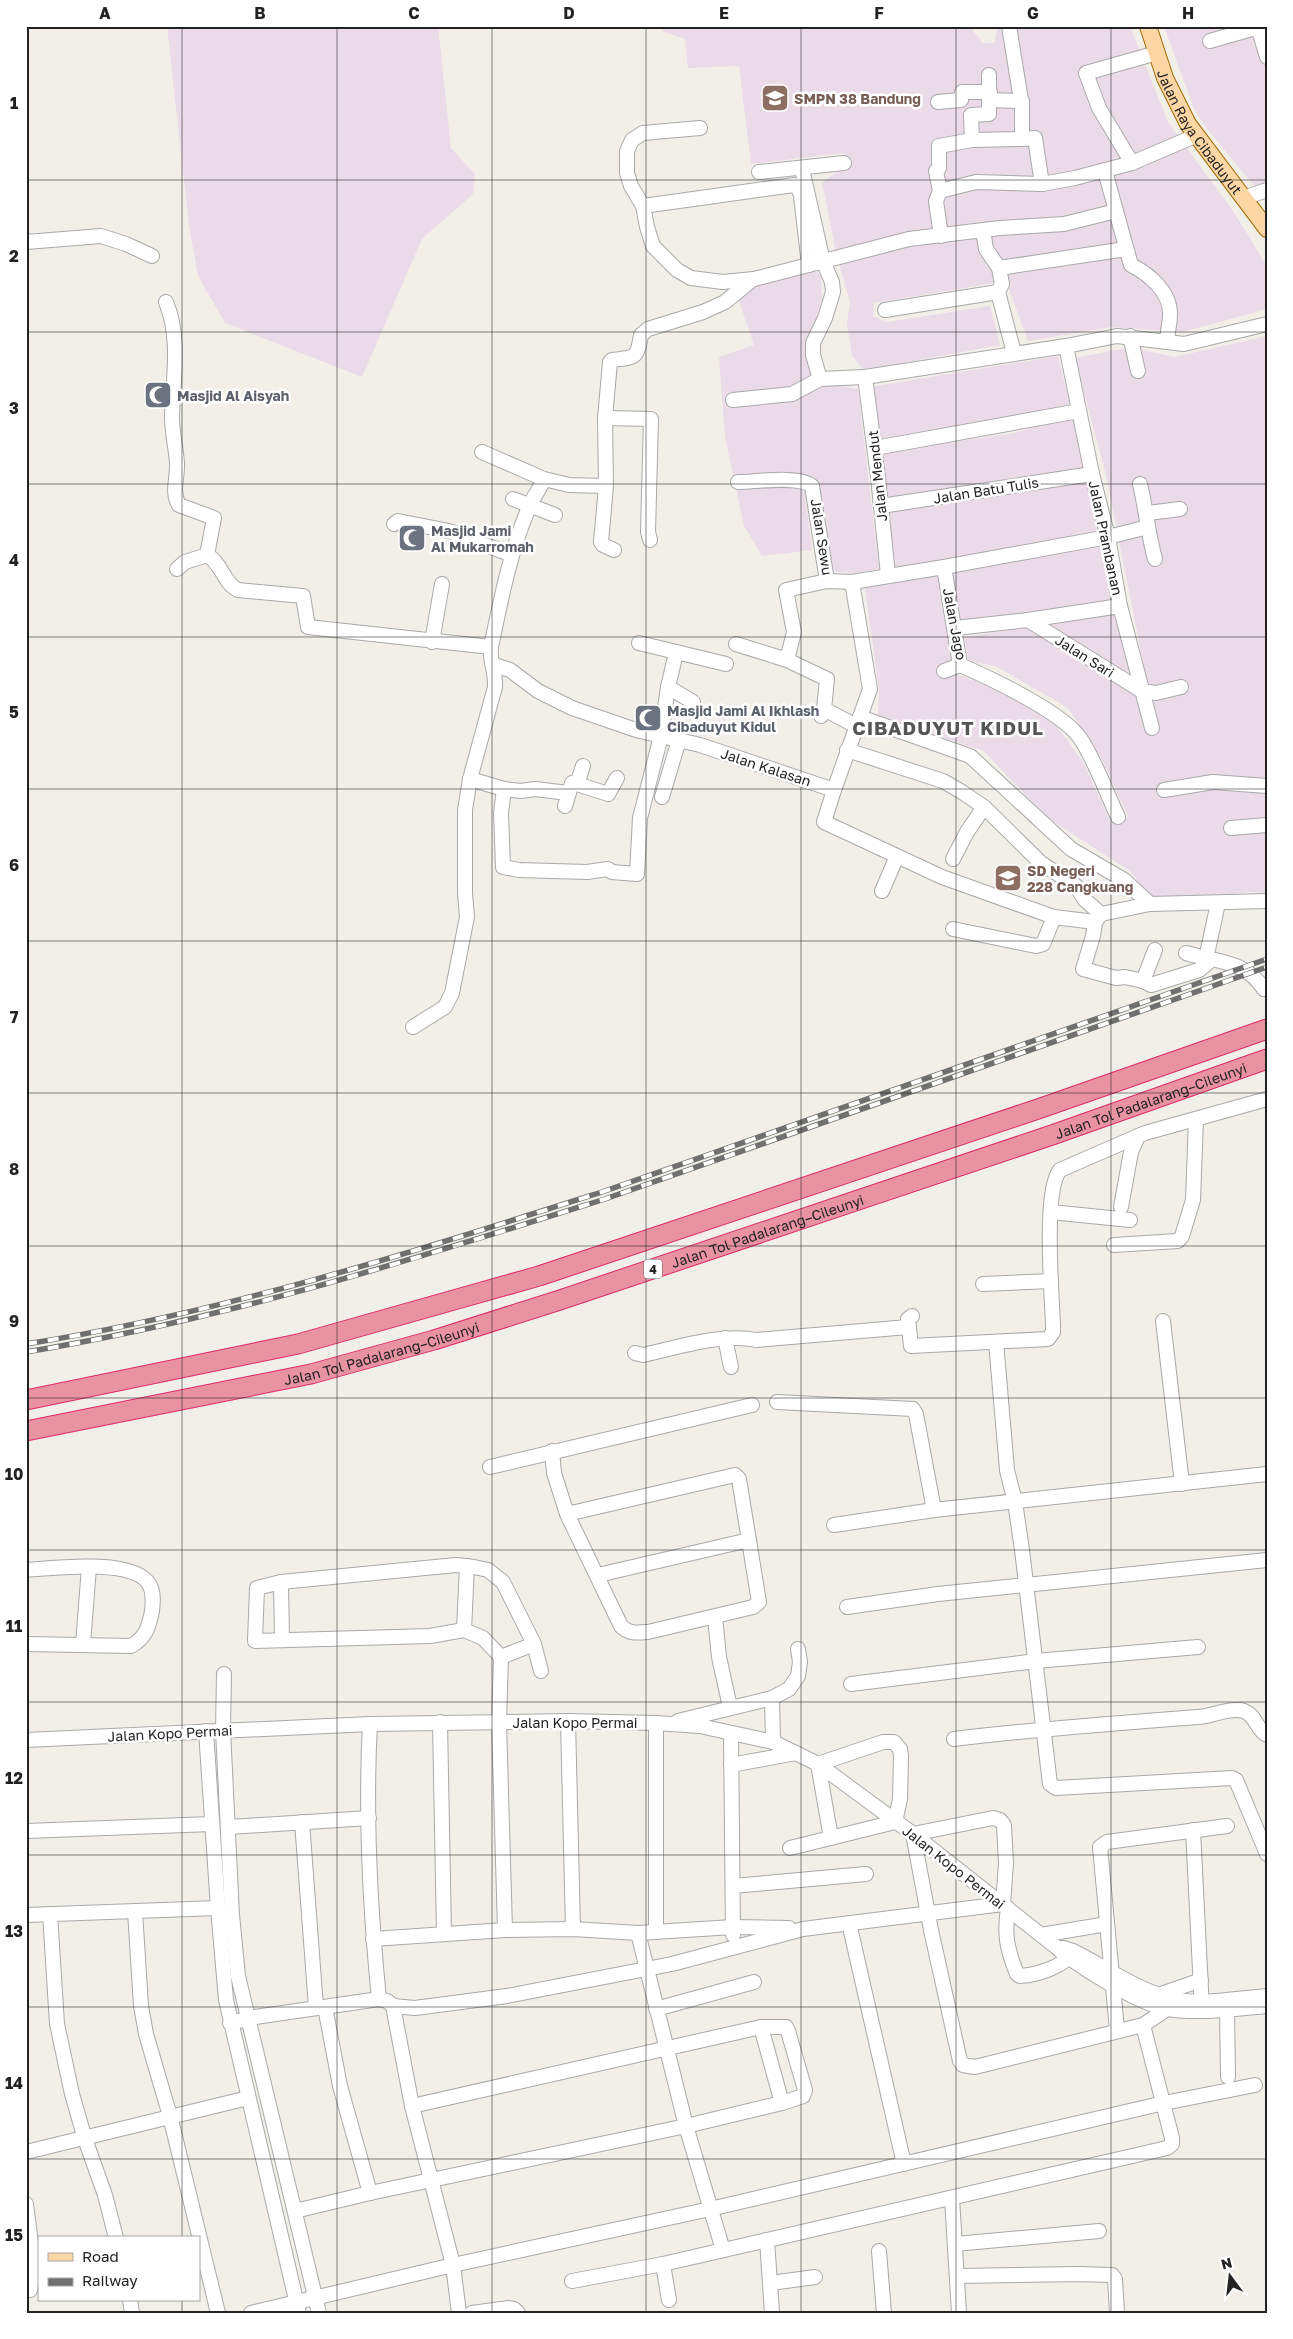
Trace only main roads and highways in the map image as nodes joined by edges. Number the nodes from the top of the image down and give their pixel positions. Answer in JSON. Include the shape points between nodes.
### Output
{"nodes":[{"id":1,"x":1148,"y":26,"type":"edge"},
{"id":2,"x":1267,"y":229,"type":"edge"},
{"id":3,"x":1267,"y":1029,"type":"edge"},
{"id":4,"x":1267,"y":1059,"type":"edge"},
{"id":5,"x":26,"y":1400,"type":"edge"},
{"id":6,"x":26,"y":1431,"type":"edge"}],
"edges":[{"from":1,"to":2,"type":"main road","name":"Jalan Raya Cibaduyut","via":[[1165,78],[1195,136]]},
{"from":3,"to":5,"type":"highway","name":"Jalan Tol Padalarang–Cileunyi","number":"4","via":[[539,1276],[298,1344]]},
{"from":4,"to":6,"type":"highway","name":"Jalan Tol Padalarang–Cileunyi","number":"4","via":[[1043,1138],[434,1340],[311,1374]]}]}
